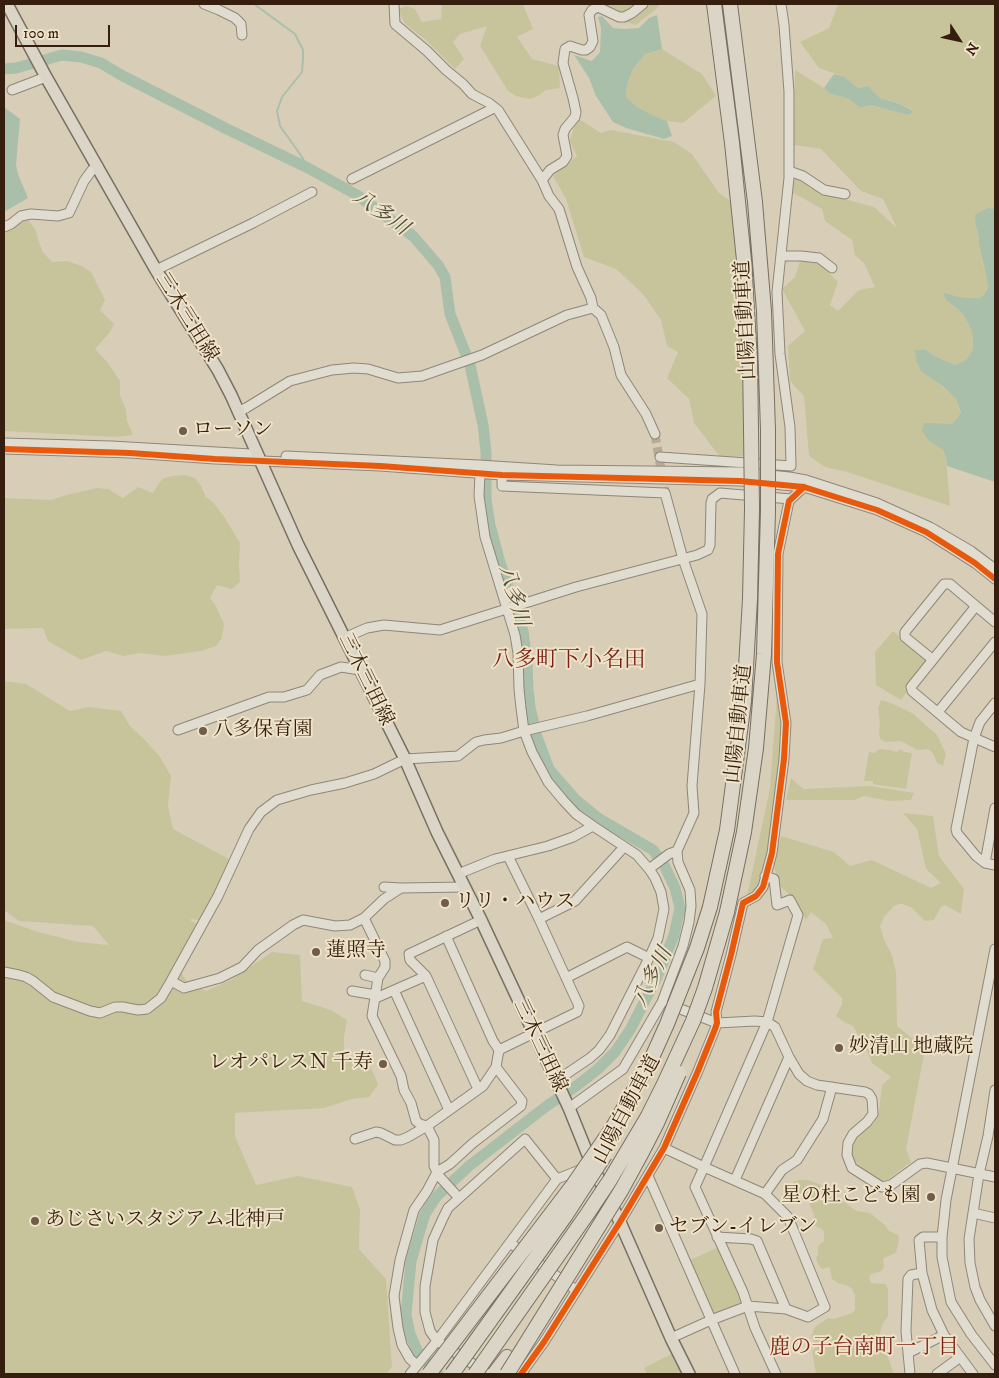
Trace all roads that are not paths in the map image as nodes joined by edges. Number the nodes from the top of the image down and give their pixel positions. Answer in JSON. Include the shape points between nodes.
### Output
{"nodes":[{"id":1,"x":8,"y":4,"type":"edge"},
{"id":2,"x":204,"y":4,"type":"edge"},
{"id":3,"x":394,"y":4,"type":"edge"},
{"id":4,"x":644,"y":4,"type":"edge"},
{"id":5,"x":714,"y":4,"type":"edge"},
{"id":6,"x":730,"y":4,"type":"edge"},
{"id":7,"x":781,"y":4,"type":"edge"},
{"id":8,"x":242,"y":36,"type":"dead end"},
{"id":9,"x":45,"y":72,"type":"junction"},
{"id":10,"x":12,"y":90,"type":"dead end"},
{"id":11,"x":494,"y":108,"type":"junction"},
{"id":12,"x":98,"y":166,"type":"junction"},
{"id":13,"x":789,"y":171,"type":"junction"},
{"id":14,"x":352,"y":179,"type":"dead end"},
{"id":15,"x":542,"y":180,"type":"junction"},
{"id":16,"x":312,"y":192,"type":"dead end"},
{"id":17,"x":845,"y":194,"type":"dead end"},
{"id":18,"x":4,"y":227,"type":"edge"},
{"id":19,"x":781,"y":256,"type":"junction"},
{"id":20,"x":832,"y":268,"type":"dead end"},
{"id":21,"x":156,"y":270,"type":"junction"},
{"id":22,"x":593,"y":308,"type":"junction"},
{"id":23,"x":239,"y":411,"type":"junction"},
{"id":24,"x":655,"y":434,"type":"tunnel mouth"},
{"id":25,"x":4,"y":443,"type":"edge"},
{"id":26,"x":4,"y":449,"type":"edge"},
{"id":27,"x":660,"y":457,"type":"dead end"},
{"id":28,"x":260,"y":458,"type":"junction"},
{"id":29,"x":480,"y":469,"type":"junction"},
{"id":30,"x":502,"y":470,"type":"junction"},
{"id":31,"x":804,"y":487,"type":"junction"},
{"id":32,"x":791,"y":499,"type":"junction"},
{"id":33,"x":683,"y":559,"type":"junction"},
{"id":34,"x":995,"y":569,"type":"edge"},
{"id":35,"x":995,"y":579,"type":"edge"},
{"id":36,"x":976,"y":606,"type":"junction"},
{"id":37,"x":507,"y":609,"type":"junction"},
{"id":38,"x":995,"y":622,"type":"edge"},
{"id":39,"x":344,"y":638,"type":"junction"},
{"id":40,"x":995,"y":642,"type":"edge"},
{"id":41,"x":932,"y":659,"type":"junction"},
{"id":42,"x":360,"y":670,"type":"junction"},
{"id":43,"x":700,"y":684,"type":"junction"},
{"id":44,"x":995,"y":703,"type":"edge"},
{"id":45,"x":938,"y":712,"type":"junction"},
{"id":46,"x":178,"y":730,"type":"dead end"},
{"id":47,"x":524,"y":731,"type":"junction"},
{"id":48,"x":974,"y":738,"type":"junction"},
{"id":49,"x":995,"y":747,"type":"edge"},
{"id":50,"x":404,"y":759,"type":"junction"},
{"id":51,"x":995,"y":808,"type":"edge"},
{"id":52,"x":593,"y":826,"type":"junction"},
{"id":53,"x":624,"y":847,"type":"junction"},
{"id":54,"x":673,"y":853,"type":"junction"},
{"id":55,"x":508,"y":856,"type":"junction"},
{"id":56,"x":985,"y":863,"type":"junction"},
{"id":57,"x":995,"y":865,"type":"edge"},
{"id":58,"x":649,"y":869,"type":"junction"},
{"id":59,"x":458,"y":874,"type":"junction"},
{"id":60,"x":765,"y":876,"type":"junction"},
{"id":61,"x":384,"y":887,"type":"dead end"},
{"id":62,"x":464,"y":887,"type":"junction"},
{"id":63,"x":401,"y":888,"type":"junction"},
{"id":64,"x":710,"y":907,"type":"junction"},
{"id":65,"x":727,"y":912,"type":"junction"},
{"id":66,"x":364,"y":918,"type":"junction"},
{"id":67,"x":539,"y":919,"type":"junction"},
{"id":68,"x":480,"y":920,"type":"junction"},
{"id":69,"x":446,"y":936,"type":"junction"},
{"id":70,"x":995,"y":949,"type":"edge"},
{"id":71,"x":649,"y":958,"type":"junction"},
{"id":72,"x":4,"y":972,"type":"edge"},
{"id":73,"x":365,"y":975,"type":"dead end"},
{"id":74,"x":426,"y":976,"type":"junction"},
{"id":75,"x":378,"y":978,"type":"junction"},
{"id":76,"x":566,"y":978,"type":"junction"},
{"id":77,"x":171,"y":981,"type":"junction"},
{"id":78,"x":394,"y":990,"type":"junction"},
{"id":79,"x":352,"y":991,"type":"dead end"},
{"id":80,"x":376,"y":997,"type":"junction"},
{"id":81,"x":662,"y":1002,"type":"junction"},
{"id":82,"x":767,"y":1022,"type":"junction"},
{"id":83,"x":716,"y":1023,"type":"junction"},
{"id":84,"x":534,"y":1034,"type":"junction"},
{"id":85,"x":499,"y":1050,"type":"junction"},
{"id":86,"x":789,"y":1057,"type":"junction"},
{"id":87,"x":496,"y":1067,"type":"junction"},
{"id":88,"x":556,"y":1082,"type":"junction"},
{"id":89,"x":832,"y":1087,"type":"junction"},
{"id":90,"x":478,"y":1089,"type":"junction"},
{"id":91,"x":995,"y":1090,"type":"edge"},
{"id":92,"x":568,"y":1107,"type":"junction"},
{"id":93,"x":449,"y":1110,"type":"junction"},
{"id":94,"x":427,"y":1126,"type":"junction"},
{"id":95,"x":991,"y":1137,"type":"edge"},
{"id":96,"x":355,"y":1139,"type":"dead end"},
{"id":97,"x":664,"y":1148,"type":"junction"},
{"id":98,"x":592,"y":1165,"type":"junction"},
{"id":99,"x":704,"y":1167,"type":"junction"},
{"id":100,"x":953,"y":1168,"type":"junction"},
{"id":101,"x":438,"y":1174,"type":"junction"},
{"id":102,"x":979,"y":1174,"type":"junction"},
{"id":103,"x":648,"y":1176,"type":"junction"},
{"id":104,"x":995,"y":1177,"type":"edge"},
{"id":105,"x":557,"y":1179,"type":"junction"},
{"id":106,"x":735,"y":1180,"type":"junction"},
{"id":107,"x":766,"y":1194,"type":"junction"},
{"id":108,"x":458,"y":1196,"type":"junction"},
{"id":109,"x":973,"y":1213,"type":"junction"},
{"id":110,"x":995,"y":1218,"type":"edge"},
{"id":111,"x":620,"y":1222,"type":"junction"},
{"id":112,"x":600,"y":1224,"type":"junction"},
{"id":113,"x":717,"y":1237,"type":"junction"},
{"id":114,"x":942,"y":1237,"type":"junction"},
{"id":115,"x":510,"y":1243,"type":"junction"},
{"id":116,"x":922,"y":1273,"type":"junction"},
{"id":117,"x":576,"y":1290,"type":"junction"},
{"id":118,"x":748,"y":1306,"type":"junction"},
{"id":119,"x":786,"y":1309,"type":"junction"},
{"id":120,"x":712,"y":1320,"type":"junction"},
{"id":121,"x":995,"y":1326,"type":"edge"},
{"id":122,"x":944,"y":1335,"type":"junction"},
{"id":123,"x":672,"y":1338,"type":"junction"},
{"id":124,"x":437,"y":1341,"type":"junction"},
{"id":125,"x":908,"y":1353,"type":"junction"},
{"id":126,"x":959,"y":1358,"type":"junction"},
{"id":127,"x":417,"y":1365,"type":"junction"},
{"id":128,"x":995,"y":1365,"type":"edge"},
{"id":129,"x":411,"y":1374,"type":"edge"},
{"id":130,"x":429,"y":1374,"type":"edge"},
{"id":131,"x":452,"y":1374,"type":"edge"},
{"id":132,"x":475,"y":1374,"type":"edge"},
{"id":133,"x":487,"y":1374,"type":"edge"},
{"id":134,"x":494,"y":1374,"type":"edge"},
{"id":135,"x":507,"y":1374,"type":"edge"},
{"id":136,"x":521,"y":1374,"type":"edge"},
{"id":137,"x":689,"y":1374,"type":"edge"},
{"id":138,"x":735,"y":1374,"type":"edge"},
{"id":139,"x":776,"y":1374,"type":"edge"},
{"id":140,"x":910,"y":1374,"type":"edge"},
{"id":141,"x":937,"y":1374,"type":"edge"},
{"id":142,"x":973,"y":1374,"type":"edge"}],
"edges":[{"from":1,"to":9,"type":"main road","name":"三木三田線"},
{"from":2,"to":8,"type":"street","via":[[234,18],[241,24]]},
{"from":3,"to":11,"type":"street","via":[[395,24],[472,94]]},
{"from":4,"to":15,"type":"street","via":[[624,17],[598,7],[592,10],[589,15],[590,48],[570,46],[565,50],[563,63],[576,112],[563,135],[567,156]]},
{"from":5,"to":64,"type":"highway","name":"山陽自動車道","bridge":true,"via":[[744,260],[750,350],[752,509],[744,701],[733,792]]},
{"from":6,"to":65,"type":"highway","name":"山陽自動車道","bridge":true,"via":[[756,211],[764,311],[768,511],[760,703],[750,796]]},
{"from":7,"to":13,"type":"street","via":[[789,92]]},
{"from":9,"to":10,"type":"street"},
{"from":9,"to":12,"type":"main road","name":"三木三田線"},
{"from":11,"to":14,"type":"street"},
{"from":11,"to":15,"type":"street"},
{"from":12,"to":18,"type":"street","via":[[84,181],[69,213],[21,216]]},
{"from":12,"to":21,"type":"main road","name":"三木三田線"},
{"from":13,"to":17,"type":"street","via":[[824,190]]},
{"from":13,"to":19,"type":"street"},
{"from":15,"to":22,"type":"street","via":[[559,209]]},
{"from":16,"to":21,"type":"street"},
{"from":19,"to":20,"type":"street","via":[[819,258]]},
{"from":19,"to":27,"type":"street","via":[[777,292],[780,354],[792,466]]},
{"from":21,"to":23,"type":"main road","name":"三木三田線","via":[[218,370]]},
{"from":22,"to":23,"type":"street","via":[[567,315],[482,355],[422,376],[398,378],[368,369],[324,372],[290,381]]},
{"from":22,"to":24,"type":"street","via":[[601,315],[621,375]]},
{"from":23,"to":28,"type":"main road","name":"三木三田線"},
{"from":25,"to":28,"type":"street","via":[[111,446]]},
{"from":26,"to":28,"type":"street"},
{"from":28,"to":29,"type":"street"},
{"from":28,"to":39,"type":"main road","name":"三木三田線"},
{"from":29,"to":30,"type":"street"},
{"from":29,"to":37,"type":"street","via":[[479,496],[485,537]]},
{"from":30,"to":31,"type":"street","via":[[740,480]]},
{"from":30,"to":33,"type":"street","via":[[502,486],[665,492]]},
{"from":30,"to":34,"type":"street","via":[[740,472],[806,480],[877,503],[930,527]]},
{"from":31,"to":32,"type":"street"},
{"from":31,"to":35,"type":"street","via":[[877,510],[926,532]]},
{"from":32,"to":33,"type":"street","via":[[720,493],[712,499],[708,550]]},
{"from":32,"to":60,"type":"street","via":[[778,554],[777,662],[786,723],[784,759],[772,852]]},
{"from":33,"to":37,"type":"street"},
{"from":33,"to":43,"type":"street","via":[[702,614]]},
{"from":36,"to":38,"type":"street"},
{"from":36,"to":41,"type":"street"},
{"from":36,"to":41,"type":"street","via":[[950,584],[944,584],[905,632],[905,637]]},
{"from":37,"to":39,"type":"street","via":[[440,630],[384,625]]},
{"from":37,"to":47,"type":"street","via":[[518,653]]},
{"from":39,"to":42,"type":"main road","name":"三木三田線"},
{"from":40,"to":45,"type":"street"},
{"from":41,"to":45,"type":"street","via":[[911,687]]},
{"from":42,"to":46,"type":"street","via":[[341,667],[320,675],[307,690],[284,697],[269,697]]},
{"from":42,"to":50,"type":"main road","name":"三木三田線"},
{"from":43,"to":47,"type":"street"},
{"from":43,"to":54,"type":"street","via":[[692,786],[694,813]]},
{"from":44,"to":48,"type":"street","via":[[980,722]]},
{"from":45,"to":48,"type":"street","via":[[961,732]]},
{"from":47,"to":50,"type":"street","via":[[476,742],[458,756]]},
{"from":47,"to":52,"type":"street","via":[[548,782]]},
{"from":48,"to":49,"type":"street"},
{"from":48,"to":56,"type":"street","via":[[956,829]]},
{"from":50,"to":59,"type":"main road","name":"三木三田線"},
{"from":50,"to":77,"type":"street","via":[[374,774],[277,800],[260,812]]},
{"from":51,"to":56,"type":"street"},
{"from":52,"to":53,"type":"street"},
{"from":52,"to":55,"type":"street","via":[[548,846]]},
{"from":53,"to":58,"type":"street","via":[[637,855]]},
{"from":53,"to":67,"type":"street","via":[[575,901]]},
{"from":54,"to":58,"type":"street"},
{"from":54,"to":81,"type":"street","via":[[690,890],[691,906],[683,946]]},
{"from":55,"to":59,"type":"street"},
{"from":55,"to":67,"type":"street"},
{"from":56,"to":57,"type":"street"},
{"from":58,"to":71,"type":"street","via":[[661,892],[664,909],[658,938]]},
{"from":59,"to":62,"type":"main road","name":"三木三田線"},
{"from":60,"to":82,"type":"street","via":[[774,879],[777,905],[790,900],[798,915]]},
{"from":60,"to":83,"type":"street","via":[[763,887],[756,896],[743,903]]},
{"from":61,"to":63,"type":"street"},
{"from":62,"to":63,"type":"street"},
{"from":62,"to":68,"type":"main road","name":"三木三田線"},
{"from":63,"to":66,"type":"street"},
{"from":64,"to":130,"type":"highway","bridge":true,"via":[[668,1024],[617,1120],[573,1185]]},
{"from":64,"to":131,"type":"highway","name":"山陽自動車道","bridge":true,"via":[[682,996],[636,1101],[566,1215]]},
{"from":65,"to":112,"type":"highway","bridge":true,"via":[[709,989],[682,1066],[640,1156]]},
{"from":65,"to":132,"type":"highway","name":"山陽自動車道","bridge":true,"via":[[693,1021],[648,1116],[588,1213]]},
{"from":66,"to":75,"type":"street","via":[[385,962]]},
{"from":66,"to":77,"type":"street","via":[[350,925],[335,926],[303,920],[258,950],[242,967],[220,978],[184,988]]},
{"from":67,"to":76,"type":"street"},
{"from":68,"to":69,"type":"street"},
{"from":68,"to":84,"type":"main road","name":"三木三田線"},
{"from":69,"to":74,"type":"street","via":[[409,954],[410,960]]},
{"from":69,"to":85,"type":"street"},
{"from":70,"to":100,"type":"street"},
{"from":71,"to":76,"type":"street","via":[[626,947]]},
{"from":71,"to":88,"type":"street","via":[[599,1050]]},
{"from":72,"to":77,"type":"street","via":[[26,977],[54,997],[100,1013],[122,1006],[148,1009],[161,998]]},
{"from":73,"to":75,"type":"street"},
{"from":74,"to":78,"type":"street"},
{"from":74,"to":90,"type":"street"},
{"from":75,"to":80,"type":"street"},
{"from":76,"to":84,"type":"street","via":[[579,1006],[577,1012]]},
{"from":78,"to":80,"type":"street"},
{"from":78,"to":93,"type":"street"},
{"from":79,"to":80,"type":"street"},
{"from":80,"to":94,"type":"street","via":[[372,1016],[401,1076],[416,1120]]},
{"from":81,"to":83,"type":"street"},
{"from":81,"to":92,"type":"street","via":[[623,1069]]},
{"from":82,"to":83,"type":"street"},
{"from":82,"to":86,"type":"street","via":[[775,1027]]},
{"from":82,"to":99,"type":"street"},
{"from":83,"to":97,"type":"street"},
{"from":84,"to":85,"type":"street"},
{"from":84,"to":88,"type":"main road","name":"三木三田線"},
{"from":85,"to":87,"type":"street"},
{"from":86,"to":89,"type":"street","via":[[807,1081]]},
{"from":86,"to":106,"type":"street"},
{"from":87,"to":90,"type":"street"},
{"from":87,"to":101,"type":"street","via":[[522,1101],[521,1106]]},
{"from":88,"to":92,"type":"main road","name":"三木三田線"},
{"from":89,"to":100,"type":"street","via":[[865,1092],[872,1099],[873,1114],[848,1142],[847,1155],[852,1168],[884,1188],[920,1164]]},
{"from":89,"to":107,"type":"street","via":[[823,1119],[797,1160],[782,1170]]},
{"from":90,"to":93,"type":"street"},
{"from":91,"to":95,"type":"street"},
{"from":92,"to":98,"type":"main road","name":"三木三田線"},
{"from":93,"to":94,"type":"street"},
{"from":94,"to":96,"type":"street","via":[[401,1140],[376,1132]]},
{"from":94,"to":101,"type":"street","via":[[434,1140],[434,1166]]},
{"from":95,"to":102,"type":"street"},
{"from":97,"to":99,"type":"street"},
{"from":97,"to":103,"type":"street"},
{"from":98,"to":105,"type":"street"},
{"from":98,"to":111,"type":"main road","name":"三木三田線"},
{"from":99,"to":106,"type":"street"},
{"from":99,"to":113,"type":"street","via":[[696,1187]]},
{"from":100,"to":102,"type":"street"},
{"from":100,"to":114,"type":"street"},
{"from":101,"to":108,"type":"street"},
{"from":101,"to":127,"type":"street","via":[[414,1210],[394,1296],[402,1346]]},
{"from":102,"to":104,"type":"street"},
{"from":102,"to":109,"type":"street"},
{"from":103,"to":111,"type":"street"},
{"from":103,"to":120,"type":"street"},
{"from":105,"to":108,"type":"street","via":[[525,1139]]},
{"from":105,"to":115,"type":"street"},
{"from":106,"to":107,"type":"street"},
{"from":107,"to":119,"type":"street","via":[[788,1217],[825,1307],[808,1317]]},
{"from":108,"to":124,"type":"street","via":[[448,1208],[433,1240],[425,1286],[425,1312],[430,1331]]},
{"from":109,"to":110,"type":"street"},
{"from":109,"to":121,"type":"street","via":[[970,1264],[980,1300]]},
{"from":111,"to":117,"type":"street"},
{"from":111,"to":123,"type":"main road","name":"三木三田線"},
{"from":112,"to":134,"type":"highway","bridge":true},
{"from":112,"to":135,"type":"highway","bridge":true},
{"from":113,"to":118,"type":"street"},
{"from":113,"to":119,"type":"street","via":[[757,1241]]},
{"from":114,"to":116,"type":"street","via":[[919,1240]]},
{"from":114,"to":128,"type":"street","via":[[942,1257],[951,1302]]},
{"from":115,"to":117,"type":"street"},
{"from":115,"to":124,"type":"street"},
{"from":116,"to":122,"type":"street","via":[[932,1310]]},
{"from":116,"to":125,"type":"street","via":[[908,1279]]},
{"from":117,"to":136,"type":"street"},
{"from":118,"to":119,"type":"street"},
{"from":118,"to":120,"type":"street"},
{"from":118,"to":139,"type":"street"},
{"from":120,"to":123,"type":"street"},
{"from":120,"to":138,"type":"street"},
{"from":122,"to":125,"type":"street"},
{"from":122,"to":126,"type":"street"},
{"from":123,"to":137,"type":"main road","name":"三木三田線"},
{"from":124,"to":127,"type":"street"},
{"from":124,"to":133,"type":"street"},
{"from":125,"to":140,"type":"street"},
{"from":126,"to":141,"type":"street"},
{"from":126,"to":142,"type":"street"},
{"from":127,"to":129,"type":"street"}]}
